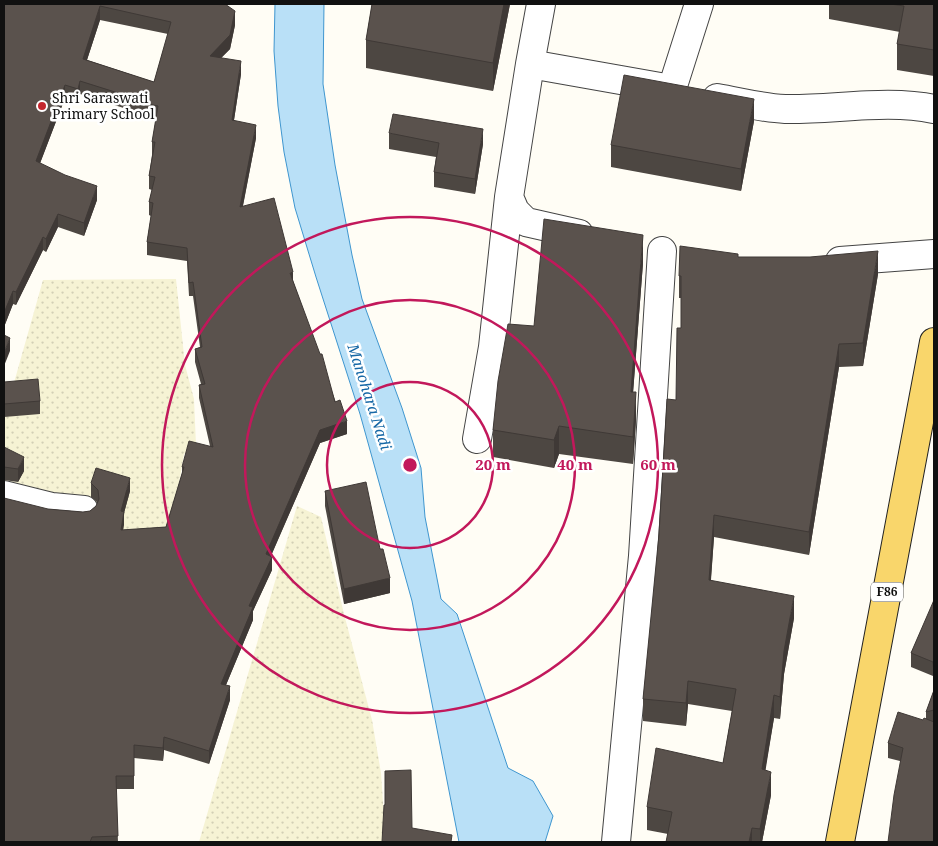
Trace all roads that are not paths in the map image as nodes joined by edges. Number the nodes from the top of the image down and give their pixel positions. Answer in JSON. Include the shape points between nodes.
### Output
{"nodes":[{"id":1,"x":541,"y":4,"type":"edge"},
{"id":2,"x":699,"y":4,"type":"edge"},
{"id":3,"x":530,"y":64,"type":"junction"},
{"id":4,"x":672,"y":90,"type":"junction"},
{"id":5,"x":934,"y":110,"type":"edge"},
{"id":6,"x":509,"y":197,"type":"junction"},
{"id":7,"x":606,"y":240,"type":"edge"},
{"id":8,"x":634,"y":245,"type":"edge"},
{"id":9,"x":662,"y":251,"type":"junction"},
{"id":10,"x":690,"y":254,"type":"edge"},
{"id":11,"x":934,"y":254,"type":"edge"},
{"id":12,"x":818,"y":263,"type":"edge"},
{"id":13,"x":934,"y":342,"type":"edge"},
{"id":14,"x":478,"y":439,"type":"dead end"},
{"id":15,"x":4,"y":495,"type":"edge"},
{"id":16,"x":84,"y":510,"type":"edge"},
{"id":17,"x":620,"y":842,"type":"edge"},
{"id":18,"x":840,"y":842,"type":"edge"}],
"edges":[{"from":1,"to":3,"type":"street"},
{"from":2,"to":4,"type":"street"},
{"from":3,"to":4,"type":"street"},
{"from":3,"to":6,"type":"street"},
{"from":4,"to":5,"type":"street","via":[[786,109],[911,106]]},
{"from":6,"to":7,"type":"street","via":[[515,211],[526,222]]},
{"from":6,"to":14,"type":"street","via":[[493,347]]},
{"from":8,"to":9,"type":"street"},
{"from":9,"to":10,"type":"street"},
{"from":9,"to":17,"type":"street","via":[[643,556]]},
{"from":11,"to":12,"type":"street"},
{"from":13,"to":18,"type":"main road","number":"F86"},
{"from":15,"to":16,"type":"street"}]}
